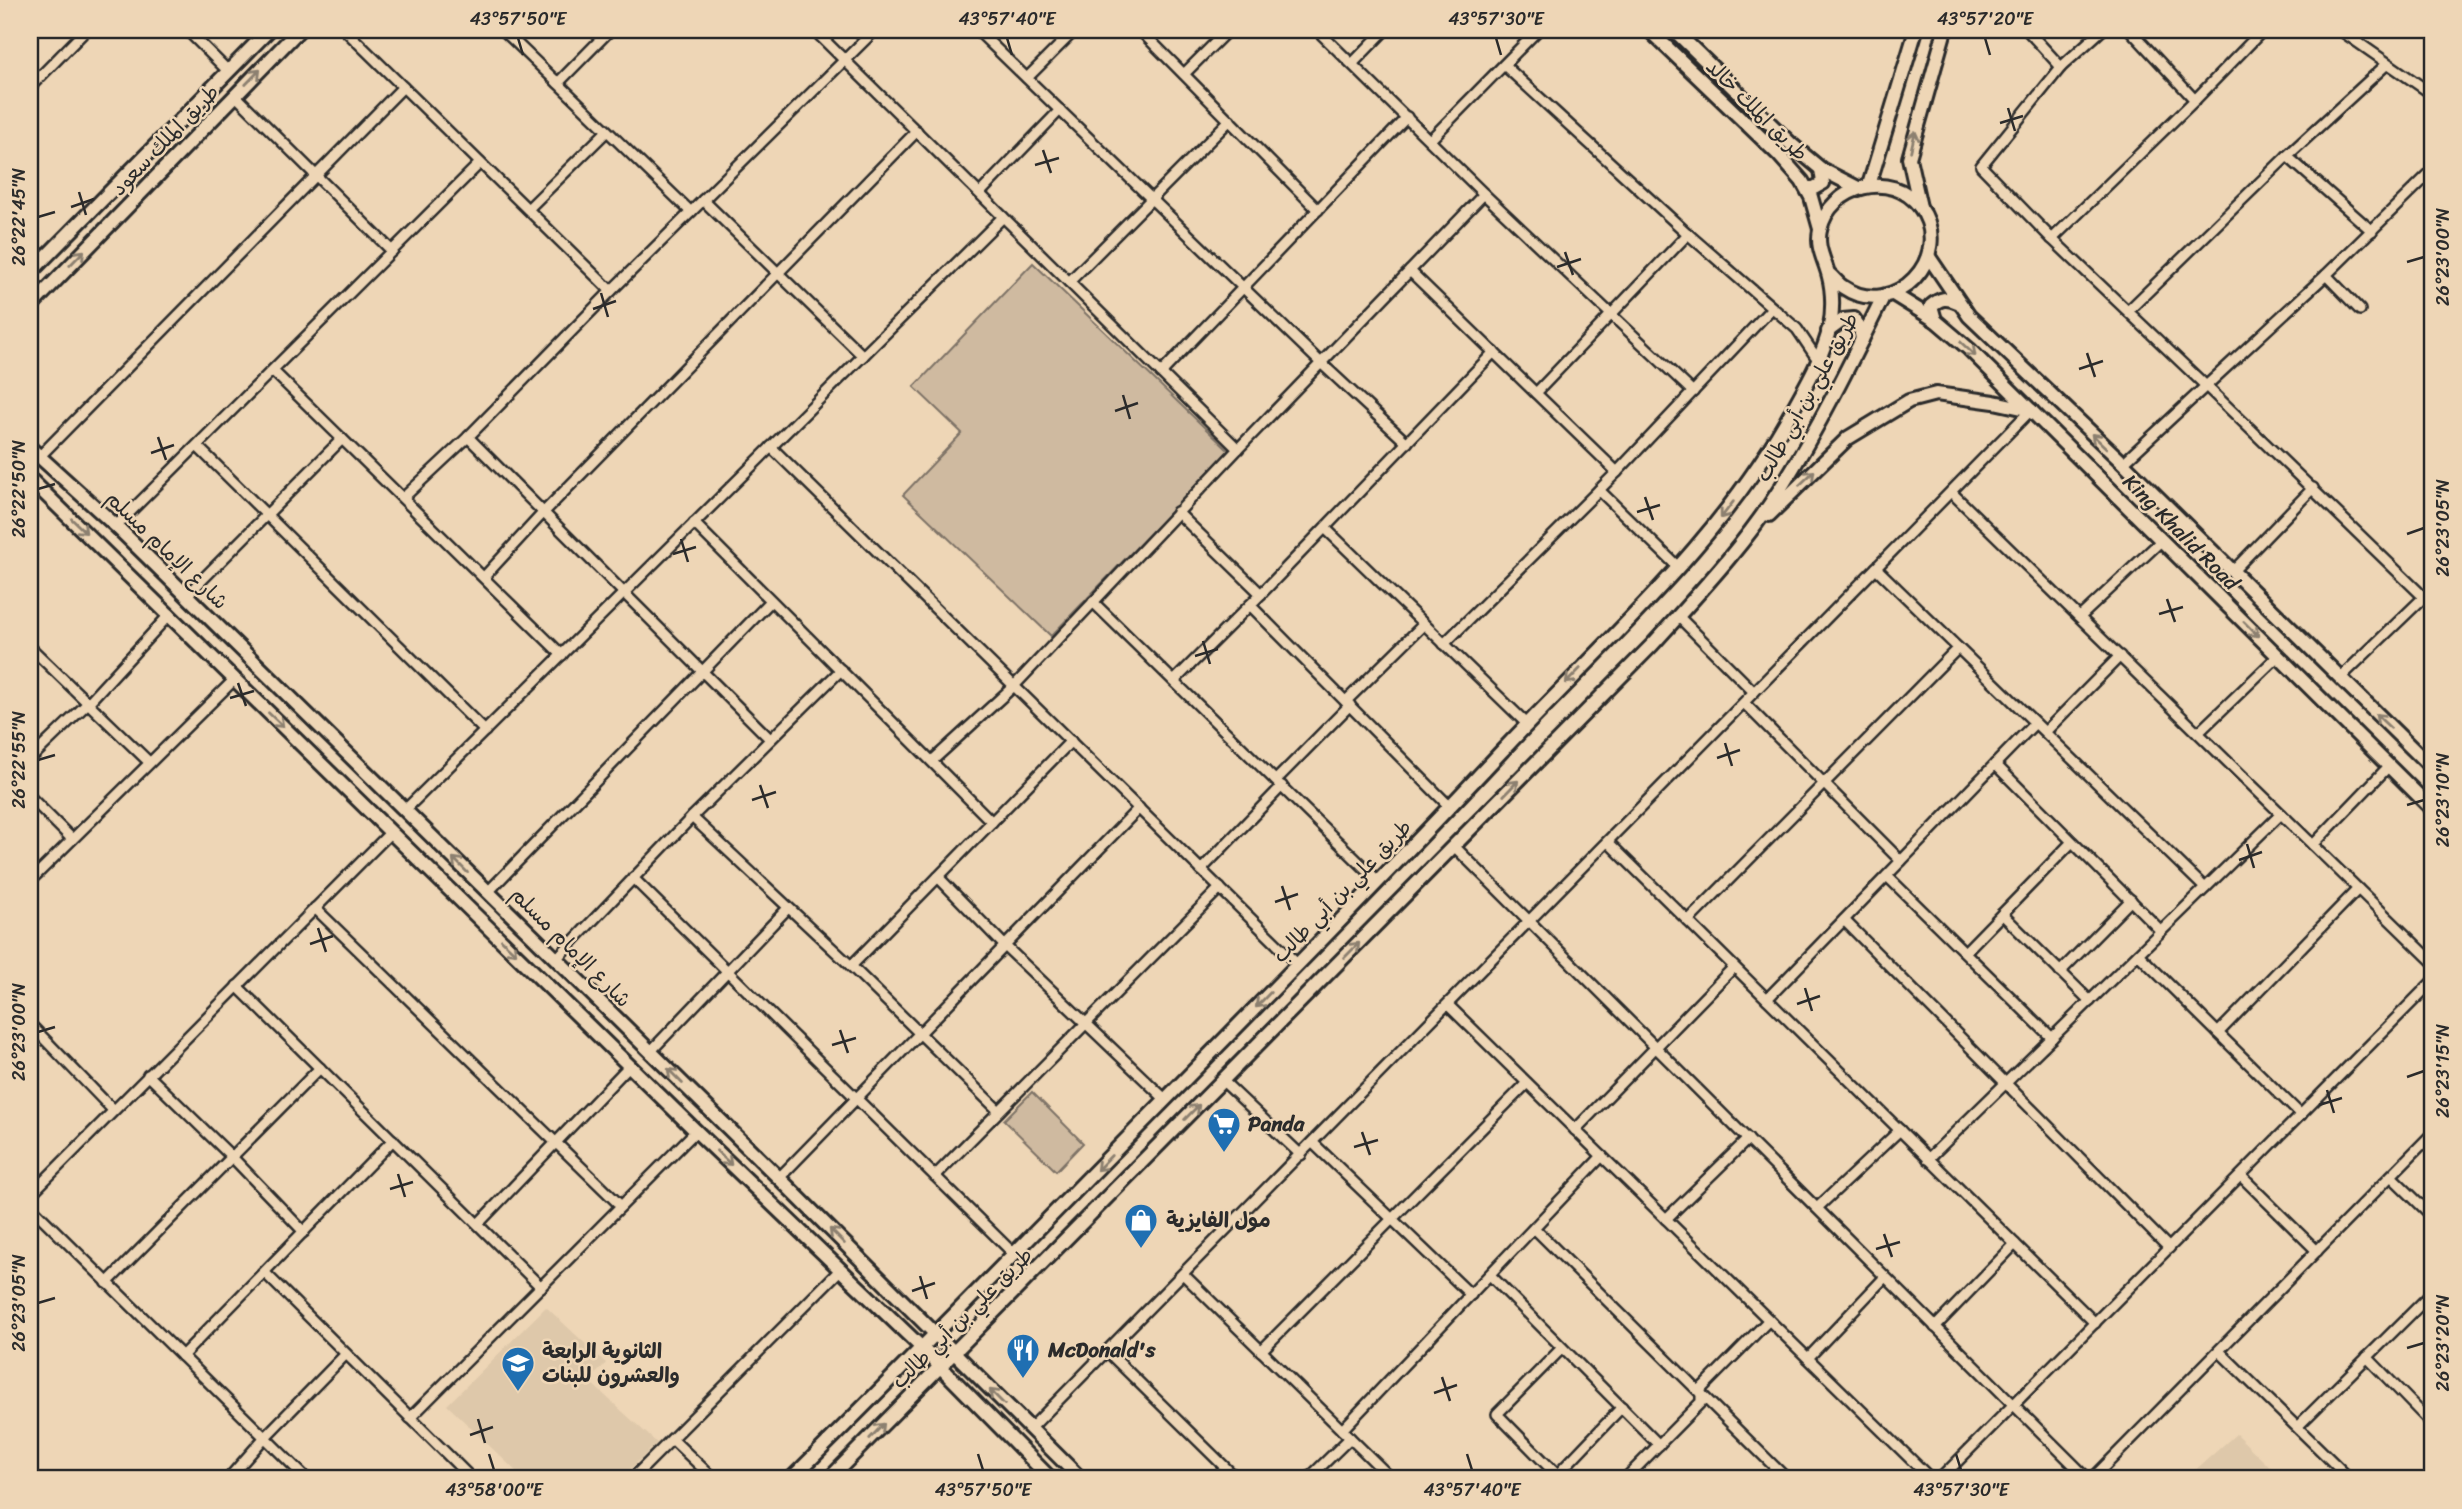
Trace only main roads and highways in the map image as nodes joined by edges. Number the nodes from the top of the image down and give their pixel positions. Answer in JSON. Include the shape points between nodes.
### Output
{"nodes":[{"id":1,"x":270,"y":30,"type":"edge"},
{"id":2,"x":299,"y":30,"type":"edge"},
{"id":3,"x":1649,"y":30,"type":"edge"},
{"id":4,"x":1674,"y":30,"type":"edge"},
{"id":5,"x":1916,"y":30,"type":"edge"},
{"id":6,"x":1945,"y":30,"type":"edge"},
{"id":7,"x":1821,"y":169,"type":"junction"},
{"id":8,"x":1864,"y":187,"type":"junction"},
{"id":9,"x":1807,"y":188,"type":"junction"},
{"id":10,"x":1920,"y":207,"type":"junction"},
{"id":11,"x":1820,"y":229,"type":"junction"},
{"id":12,"x":1929,"y":257,"type":"junction"},
{"id":13,"x":30,"y":273,"type":"edge"},
{"id":14,"x":1829,"y":274,"type":"junction"},
{"id":15,"x":1888,"y":295,"type":"junction"},
{"id":16,"x":1957,"y":302,"type":"junction"},
{"id":17,"x":30,"y":307,"type":"edge"},
{"id":18,"x":1935,"y":320,"type":"junction"},
{"id":19,"x":1828,"y":331,"type":"junction"},
{"id":20,"x":1862,"y":340,"type":"junction"},
{"id":21,"x":2031,"y":410,"type":"junction"},
{"id":22,"x":30,"y":447,"type":"edge"},
{"id":23,"x":30,"y":479,"type":"edge"},
{"id":24,"x":1741,"y":542,"type":"junction"},
{"id":25,"x":2432,"y":768,"type":"edge"},
{"id":26,"x":2432,"y":809,"type":"edge"},
{"id":27,"x":935,"y":1334,"type":"junction"},
{"id":28,"x":922,"y":1348,"type":"junction"},
{"id":29,"x":954,"y":1353,"type":"junction"},
{"id":30,"x":940,"y":1366,"type":"junction"},
{"id":31,"x":791,"y":1479,"type":"edge"},
{"id":32,"x":829,"y":1479,"type":"edge"},
{"id":33,"x":1051,"y":1479,"type":"edge"},
{"id":34,"x":1081,"y":1479,"type":"edge"}],
"edges":[{"from":1,"to":13,"type":"main road","name":"طريق الملك سعود"},
{"from":17,"to":2,"type":"main road","name":"طريق الملك سعود","one_way":true},
{"from":3,"to":9,"type":"main road","name":"طريق الملك خالد","via":[[1779,155]]},
{"from":4,"to":7,"type":"main road","name":"طريق الملك خالد"},
{"from":5,"to":8,"type":"main road"},
{"from":10,"to":6,"type":"main road","one_way":true,"via":[[1909,158]]},
{"from":7,"to":8,"type":"main road","name":"طريق الملك خالد"},
{"from":7,"to":9,"type":"main road","via":[[1823,183]]},
{"from":8,"to":10,"type":"main road","via":[[1898,190]]},
{"from":8,"to":11,"type":"main road","via":[[1841,197]]},
{"from":9,"to":11,"type":"main road","name":"طريق الملك خالد"},
{"from":10,"to":12,"type":"main road","via":[[1928,223]]},
{"from":11,"to":14,"type":"main road","via":[[1820,252]]},
{"from":12,"to":15,"type":"main road","via":[[1909,286]]},
{"from":12,"to":16,"type":"main road","name":"King Khalid Road"},
{"from":14,"to":15,"type":"main road","via":[[1844,288],[1863,296]]},
{"from":14,"to":19,"type":"main road","name":"طريق علي بن أبي طالب"},
{"from":15,"to":18,"type":"main road","name":"King Khalid Road"},
{"from":15,"to":20,"type":"main road","name":"طريق علي بن أبي طالب"},
{"from":16,"to":18,"type":"main road","via":[[1937,300],[1931,306]]},
{"from":25,"to":16,"type":"main road","name":"King Khalid Road","one_way":true},
{"from":18,"to":21,"type":"main road","name":"King Khalid Road","one_way":true},
{"from":19,"to":20,"type":"main road","via":[[1849,318],[1858,323]]},
{"from":19,"to":27,"type":"main road","name":"طريق علي بن أبي طالب","one_way":true,"via":[[1793,410],[1755,474],[1713,529],[1379,882]]},
{"from":20,"to":24,"type":"main road","name":"طريق علي بن أبي طالب","via":[[1815,431]]},
{"from":24,"to":21,"type":"main road","one_way":true,"via":[[1848,438],[1909,401],[1936,394]]},
{"from":21,"to":26,"type":"main road","name":"King Khalid Road","one_way":true},
{"from":27,"to":22,"type":"main road","name":"شارع الإمام مسلم","one_way":true,"via":[[187,595]]},
{"from":23,"to":28,"type":"main road","name":"شارع الإمام مسلم","one_way":true},
{"from":29,"to":24,"type":"main road","name":"طريق علي بن أبي طالب","one_way":true,"via":[[1678,616]]},
{"from":27,"to":28,"type":"main road","name":"طريق علي بن أبي طالب"},
{"from":27,"to":29,"type":"main road","name":"شارع الإمام مسلم"},
{"from":28,"to":30,"type":"main road","name":"شارع الإمام مسلم"},
{"from":28,"to":31,"type":"main road","name":"طريق علي بن أبي طالب"},
{"from":29,"to":30,"type":"main road","name":"طريق علي بن أبي طالب"},
{"from":34,"to":29,"type":"main road","name":"شارع الإمام مسلم","one_way":true},
{"from":32,"to":30,"type":"main road","name":"طريق علي بن أبي طالب","one_way":true},
{"from":30,"to":33,"type":"main road","name":"شارع الإمام مسلم"}]}
